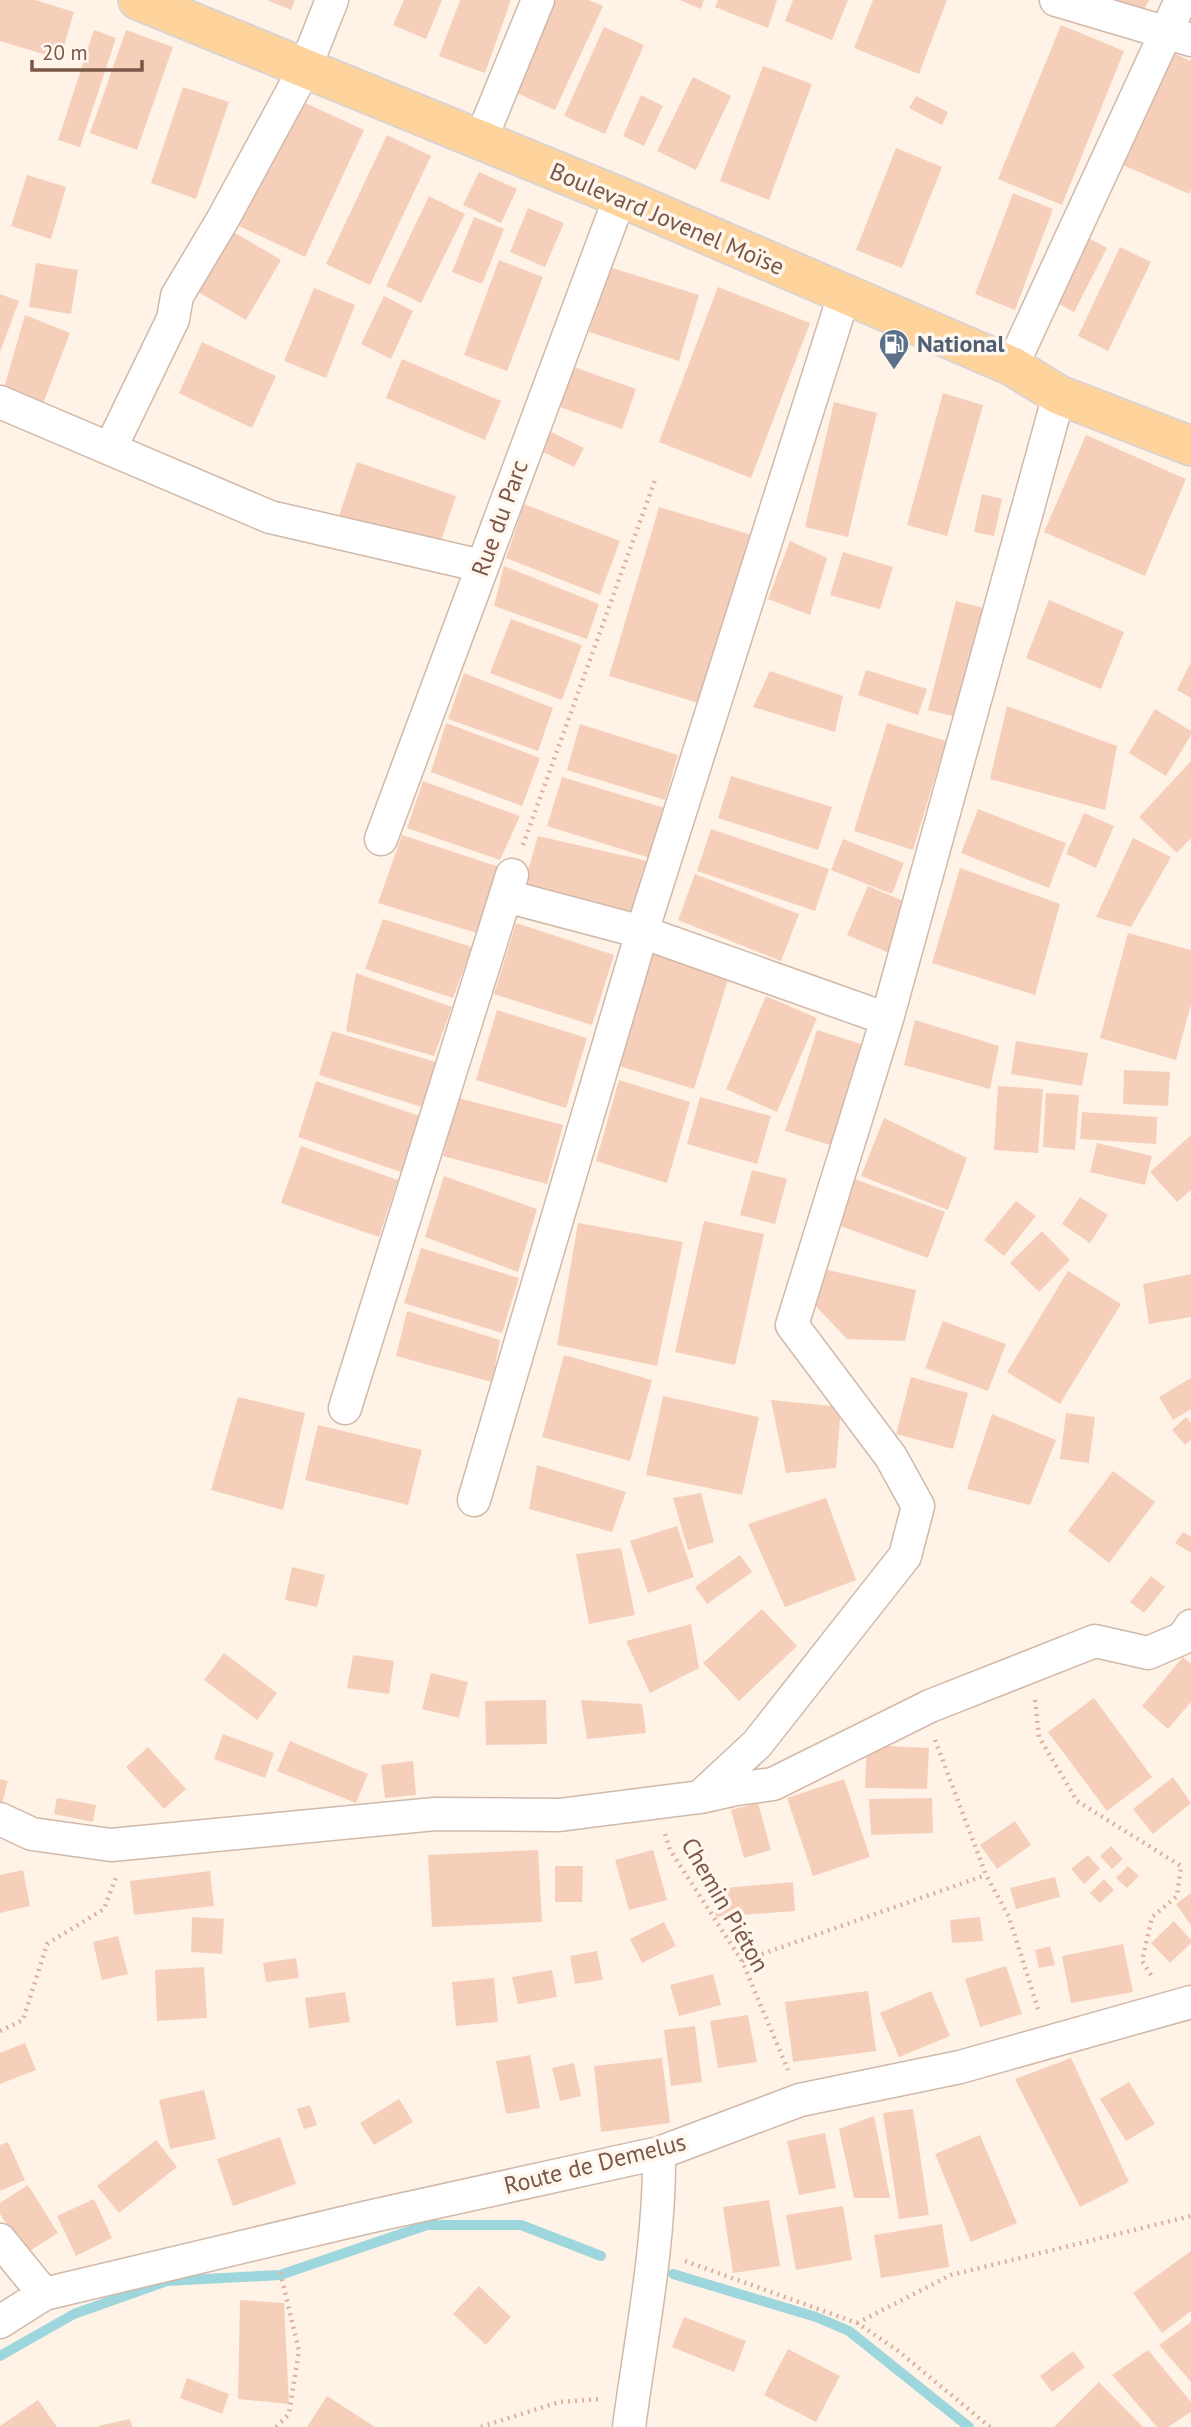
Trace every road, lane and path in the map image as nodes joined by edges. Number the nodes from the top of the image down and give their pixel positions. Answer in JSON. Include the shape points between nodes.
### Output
{"nodes":[{"id":1,"x":138,"y":0,"type":"edge"},
{"id":2,"x":332,"y":0,"type":"edge"},
{"id":3,"x":538,"y":0,"type":"edge"},
{"id":4,"x":1056,"y":0,"type":"edge"},
{"id":5,"x":1181,"y":0,"type":"edge"},
{"id":6,"x":1178,"y":36,"type":"edge"},
{"id":7,"x":305,"y":68,"type":"junction"},
{"id":8,"x":481,"y":139,"type":"junction"},
{"id":9,"x":620,"y":197,"type":"junction"},
{"id":10,"x":844,"y":296,"type":"junction"},
{"id":11,"x":1012,"y":366,"type":"junction"},
{"id":12,"x":1059,"y":395,"type":"junction"},
{"id":13,"x":0,"y":402,"type":"edge"},
{"id":14,"x":1191,"y":446,"type":"edge"},
{"id":15,"x":110,"y":449,"type":"junction"},
{"id":16,"x":655,"y":480,"type":"dead end"},
{"id":17,"x":482,"y":566,"type":"junction"},
{"id":18,"x":381,"y":839,"type":"dead end"},
{"id":19,"x":509,"y":886,"type":"junction"},
{"id":20,"x":642,"y":932,"type":"junction"},
{"id":21,"x":887,"y":1019,"type":"junction"},
{"id":22,"x":345,"y":1408,"type":"dead end"},
{"id":23,"x":474,"y":1500,"type":"dead end"},
{"id":24,"x":1191,"y":1626,"type":"edge"},
{"id":25,"x":1031,"y":1668,"type":"junction"},
{"id":26,"x":924,"y":1710,"type":"junction"},
{"id":27,"x":700,"y":1797,"type":"junction"},
{"id":28,"x":656,"y":1803,"type":"junction"},
{"id":29,"x":0,"y":1819,"type":"edge"},
{"id":30,"x":127,"y":1843,"type":"junction"},
{"id":31,"x":986,"y":1875,"type":"junction"},
{"id":32,"x":742,"y":1961,"type":"junction"},
{"id":33,"x":1181,"y":2005,"type":"edge"},
{"id":34,"x":0,"y":2031,"type":"edge"},
{"id":35,"x":1048,"y":2043,"type":"junction"},
{"id":36,"x":800,"y":2100,"type":"junction"},
{"id":37,"x":659,"y":2153,"type":"junction"},
{"id":38,"x":1191,"y":2216,"type":"edge"},
{"id":39,"x":274,"y":2239,"type":"junction"},
{"id":40,"x":0,"y":2241,"type":"edge"},
{"id":41,"x":654,"y":2250,"type":"junction"},
{"id":42,"x":44,"y":2294,"type":"junction"},
{"id":43,"x":0,"y":2322,"type":"edge"},
{"id":44,"x":857,"y":2323,"type":"junction"},
{"id":45,"x":631,"y":2412,"type":"edge"},
{"id":46,"x":276,"y":2427,"type":"edge"},
{"id":47,"x":481,"y":2427,"type":"edge"},
{"id":48,"x":990,"y":2427,"type":"edge"}],
"edges":[{"from":1,"to":7,"type":"main road","name":"Boulevard Jovenel Moïse"},
{"from":2,"to":7,"type":"street"},
{"from":3,"to":8,"type":"street"},
{"from":4,"to":6,"type":"street"},
{"from":5,"to":6,"type":"street"},
{"from":6,"to":11,"type":"street"},
{"from":7,"to":8,"type":"main road","name":"Boulevard Jovenel Moïse"},
{"from":7,"to":15,"type":"street","via":[[177,296],[173,319]]},
{"from":8,"to":9,"type":"main road","name":"Boulevard Jovenel Moïse"},
{"from":9,"to":10,"type":"main road","name":"Boulevard Jovenel Moïse"},
{"from":9,"to":17,"type":"street","name":"Rue du Parc"},
{"from":10,"to":11,"type":"main road","name":"Boulevard Jovenel Moïse"},
{"from":10,"to":20,"type":"street"},
{"from":11,"to":12,"type":"main road","name":"Boulevard Jovenel Moïse"},
{"from":12,"to":14,"type":"main road","name":"Boulevard Jovenel Moïse"},
{"from":12,"to":21,"type":"street"},
{"from":13,"to":15,"type":"street"},
{"from":15,"to":17,"type":"street","via":[[270,517]]},
{"from":16,"to":19,"type":"path"},
{"from":17,"to":18,"type":"street","name":"Rue du Parc"},
{"from":19,"to":20,"type":"street"},
{"from":19,"to":22,"type":"street"},
{"from":20,"to":21,"type":"street"},
{"from":20,"to":23,"type":"street"},
{"from":21,"to":27,"type":"street","via":[[792,1325],[891,1457],[918,1506],[905,1556],[757,1744]]},
{"from":24,"to":25,"type":"street","via":[[1183,1638],[1148,1653],[1095,1641]]},
{"from":25,"to":26,"type":"street"},
{"from":25,"to":33,"type":"path","via":[[1039,1737],[1077,1801],[1181,1866],[1177,1896],[1152,1917],[1142,1961]]},
{"from":26,"to":27,"type":"street","via":[[773,1784]]},
{"from":26,"to":31,"type":"path"},
{"from":27,"to":28,"type":"street"},
{"from":28,"to":30,"type":"street","via":[[559,1815],[435,1814]]},
{"from":28,"to":32,"type":"path","name":"Chemin Piéton","via":[[670,1850]]},
{"from":29,"to":30,"type":"street","via":[[32,1834],[111,1845]]},
{"from":30,"to":34,"type":"path","via":[[104,1909],[47,1944],[23,2020]]},
{"from":31,"to":32,"type":"path"},
{"from":31,"to":35,"type":"path","via":[[1009,1917]]},
{"from":32,"to":36,"type":"path","name":"Chemin Piéton"},
{"from":33,"to":35,"type":"street","name":"Route de Demelus"},
{"from":35,"to":36,"type":"street","name":"Route de Demelus","via":[[960,2067]]},
{"from":36,"to":37,"type":"street","name":"Route de Demelus"},
{"from":37,"to":39,"type":"street","name":"Route de Demelus"},
{"from":37,"to":41,"type":"street"},
{"from":38,"to":44,"type":"path","via":[[951,2274]]},
{"from":39,"to":42,"type":"street","name":"Route de Demelus"},
{"from":39,"to":46,"type":"path","via":[[299,2351],[289,2414]]},
{"from":40,"to":42,"type":"street"},
{"from":41,"to":44,"type":"path"},
{"from":41,"to":45,"type":"street"},
{"from":42,"to":43,"type":"street","name":"Route de Demelus"},
{"from":44,"to":48,"type":"path"},
{"from":45,"to":47,"type":"path","via":[[559,2402]]}]}
